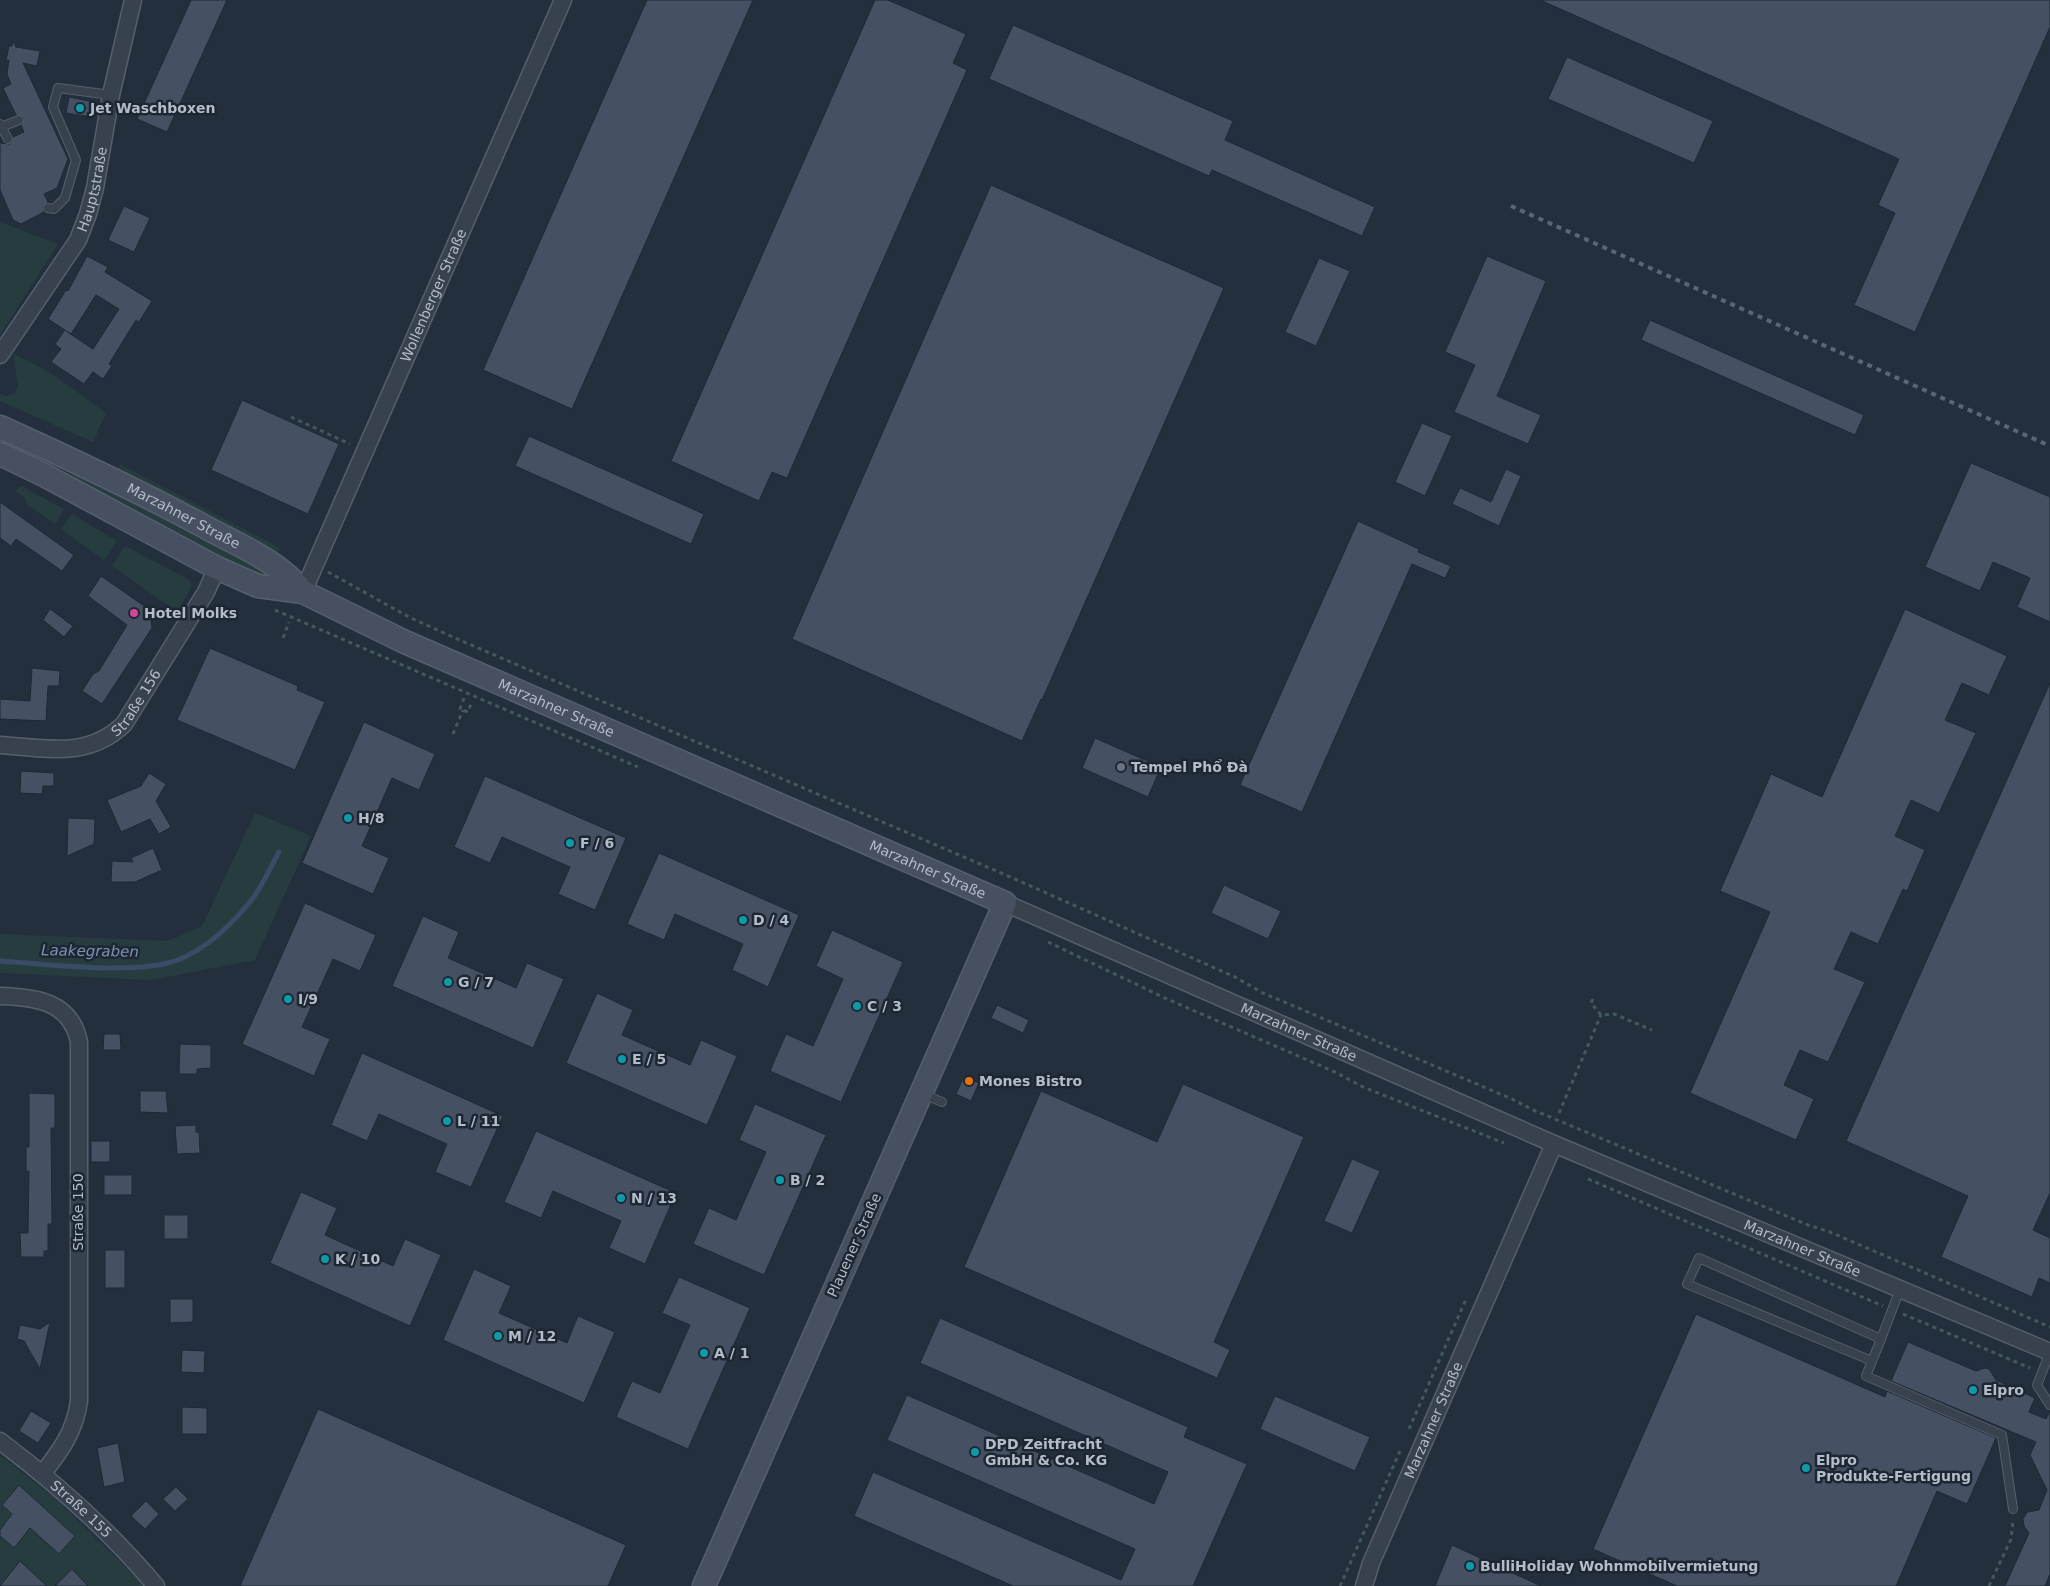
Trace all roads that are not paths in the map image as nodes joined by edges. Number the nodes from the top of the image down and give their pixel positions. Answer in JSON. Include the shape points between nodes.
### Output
{"nodes":[{"id":1,"x":133,"y":0,"type":"edge"},
{"id":2,"x":563,"y":0,"type":"edge"},
{"id":3,"x":111,"y":95,"type":"junction"},
{"id":4,"x":53,"y":106,"type":"junction"},
{"id":5,"x":45,"y":110,"type":"dead end"},
{"id":6,"x":19,"y":120,"type":"dead end"},
{"id":7,"x":1,"y":125,"type":"edge"},
{"id":8,"x":8,"y":139,"type":"dead end"},
{"id":9,"x":48,"y":208,"type":"dead end"},
{"id":10,"x":0,"y":356,"type":"edge"},
{"id":11,"x":0,"y":427,"type":"edge"},
{"id":12,"x":0,"y":454,"type":"edge"},
{"id":13,"x":50,"y":463,"type":"junction"},
{"id":14,"x":217,"y":568,"type":"junction"},
{"id":15,"x":303,"y":592,"type":"junction"},
{"id":16,"x":0,"y":745,"type":"edge"},
{"id":17,"x":1005,"y":904,"type":"junction"},
{"id":18,"x":0,"y":996,"type":"edge"},
{"id":19,"x":1554,"y":1144,"type":"junction"},
{"id":20,"x":1900,"y":1289,"type":"junction"},
{"id":21,"x":1881,"y":1339,"type":"junction"},
{"id":22,"x":2050,"y":1352,"type":"edge"},
{"id":23,"x":1872,"y":1361,"type":"junction"},
{"id":24,"x":2050,"y":1405,"type":"edge"},
{"id":25,"x":0,"y":1442,"type":"edge"},
{"id":26,"x":43,"y":1473,"type":"junction"},
{"id":27,"x":2013,"y":1512,"type":"road end"},
{"id":28,"x":156,"y":1586,"type":"edge"},
{"id":29,"x":704,"y":1586,"type":"edge"},
{"id":30,"x":1364,"y":1586,"type":"edge"}],
"edges":[{"from":1,"to":3,"type":"street","name":"Hauptstraße"},
{"from":2,"to":15,"type":"street","name":"Wollenberger Straße"},
{"from":3,"to":4,"type":"lane","via":[[58,88]]},
{"from":3,"to":10,"type":"street","name":"Hauptstraße","via":[[95,188],[81,231],[59,270]]},
{"from":4,"to":5,"type":"lane"},
{"from":4,"to":9,"type":"lane","via":[[76,160],[65,198],[54,209]]},
{"from":6,"to":7,"type":"lane"},
{"from":7,"to":8,"type":"lane"},
{"from":11,"to":13,"type":"street","name":"Marzahner Straße"},
{"from":12,"to":13,"type":"street","name":"Marzahner Straße"},
{"from":13,"to":14,"type":"street","name":"Marzahner Straße"},
{"from":13,"to":15,"type":"street","name":"Marzahner Straße","via":[[139,491],[269,561],[293,578]]},
{"from":14,"to":15,"type":"street","name":"Marzahner Straße","via":[[258,586]]},
{"from":14,"to":16,"type":"street","name":"Straße 156","via":[[124,724],[106,740],[67,750]]},
{"from":15,"to":17,"type":"street","name":"Marzahner Straße","via":[[400,640]]},
{"from":17,"to":19,"type":"street","name":"Marzahner Straße"},
{"from":17,"to":29,"type":"street","name":"Plauener Straße","via":[[932,1098]]},
{"from":18,"to":26,"type":"street","name":"Straße 150","via":[[39,999],[54,1006],[77,1029],[79,1042],[79,1401],[71,1433]]},
{"from":19,"to":20,"type":"street","name":"Marzahner Straße"},
{"from":19,"to":30,"type":"street","name":"Marzahner Straße","via":[[1371,1563]]},
{"from":20,"to":21,"type":"lane"},
{"from":20,"to":22,"type":"street","name":"Marzahner Straße"},
{"from":21,"to":23,"type":"lane"},
{"from":21,"to":23,"type":"lane","via":[[1699,1258],[1687,1284]]},
{"from":22,"to":24,"type":"lane","via":[[2037,1385]]},
{"from":23,"to":27,"type":"lane","via":[[1866,1376],[2002,1435]]},
{"from":25,"to":26,"type":"street","name":"Straße 155"},
{"from":26,"to":28,"type":"street","name":"Straße 155","via":[[131,1556]]}]}
